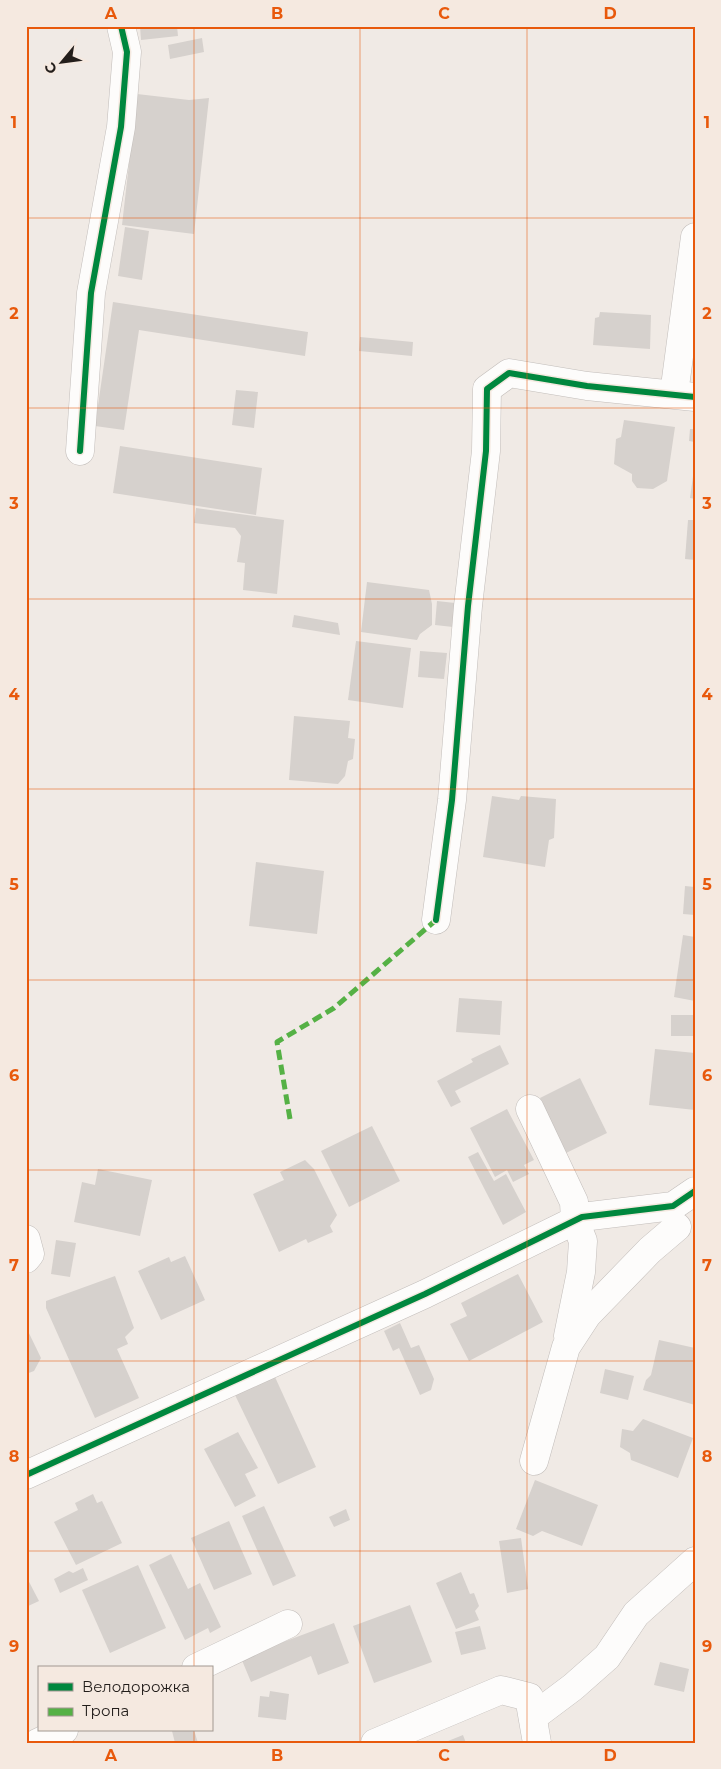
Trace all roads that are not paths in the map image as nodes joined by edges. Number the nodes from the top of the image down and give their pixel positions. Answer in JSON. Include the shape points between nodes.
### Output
{"nodes":[{"id":1,"x":120,"y":26,"type":"edge"},
{"id":2,"x":695,"y":237,"type":"edge"},
{"id":3,"x":684,"y":395,"type":"edge"},
{"id":4,"x":80,"y":451,"type":"dead end"},
{"id":5,"x":436,"y":920,"type":"dead end"},
{"id":6,"x":530,"y":1109,"type":"dead end"},
{"id":7,"x":695,"y":1191,"type":"edge"},
{"id":8,"x":654,"y":1208,"type":"junction"},
{"id":9,"x":575,"y":1221,"type":"junction"},
{"id":10,"x":686,"y":1234,"type":"edge"},
{"id":11,"x":26,"y":1239,"type":"edge"},
{"id":12,"x":26,"y":1259,"type":"edge"},
{"id":13,"x":566,"y":1347,"type":"junction"},
{"id":14,"x":534,"y":1462,"type":"dead end"},
{"id":15,"x":26,"y":1475,"type":"edge"},
{"id":16,"x":695,"y":1561,"type":"edge"},
{"id":17,"x":288,"y":1624,"type":"dead end"},
{"id":18,"x":200,"y":1666,"type":"edge"},
{"id":19,"x":535,"y":1730,"type":"edge"},
{"id":20,"x":60,"y":1732,"type":"edge"},
{"id":21,"x":38,"y":1743,"type":"edge"},
{"id":22,"x":375,"y":1743,"type":"edge"}],
"edges":[{"from":1,"to":4,"type":"street","via":[[127,52],[121,127],[91,293]]},
{"from":2,"to":3,"type":"street"},
{"from":3,"to":5,"type":"street","via":[[587,386],[508,373],[487,389],[486,451],[468,606],[452,800]]},
{"from":6,"to":9,"type":"street","via":[[574,1202]]},
{"from":7,"to":8,"type":"street","via":[[673,1206]]},
{"from":8,"to":9,"type":"street","via":[[582,1217]]},
{"from":8,"to":10,"type":"street"},
{"from":9,"to":13,"type":"street","via":[[583,1241],[581,1272]]},
{"from":9,"to":15,"type":"street","via":[[425,1294]]},
{"from":10,"to":13,"type":"street","via":[[650,1250],[587,1315]]},
{"from":11,"to":12,"type":"street","via":[[30,1254]]},
{"from":13,"to":14,"type":"street"},
{"from":16,"to":19,"type":"street","via":[[636,1614],[607,1657],[573,1687]]},
{"from":17,"to":18,"type":"street"},
{"from":19,"to":22,"type":"street","via":[[529,1697],[501,1690]]},
{"from":20,"to":21,"type":"street"}]}
